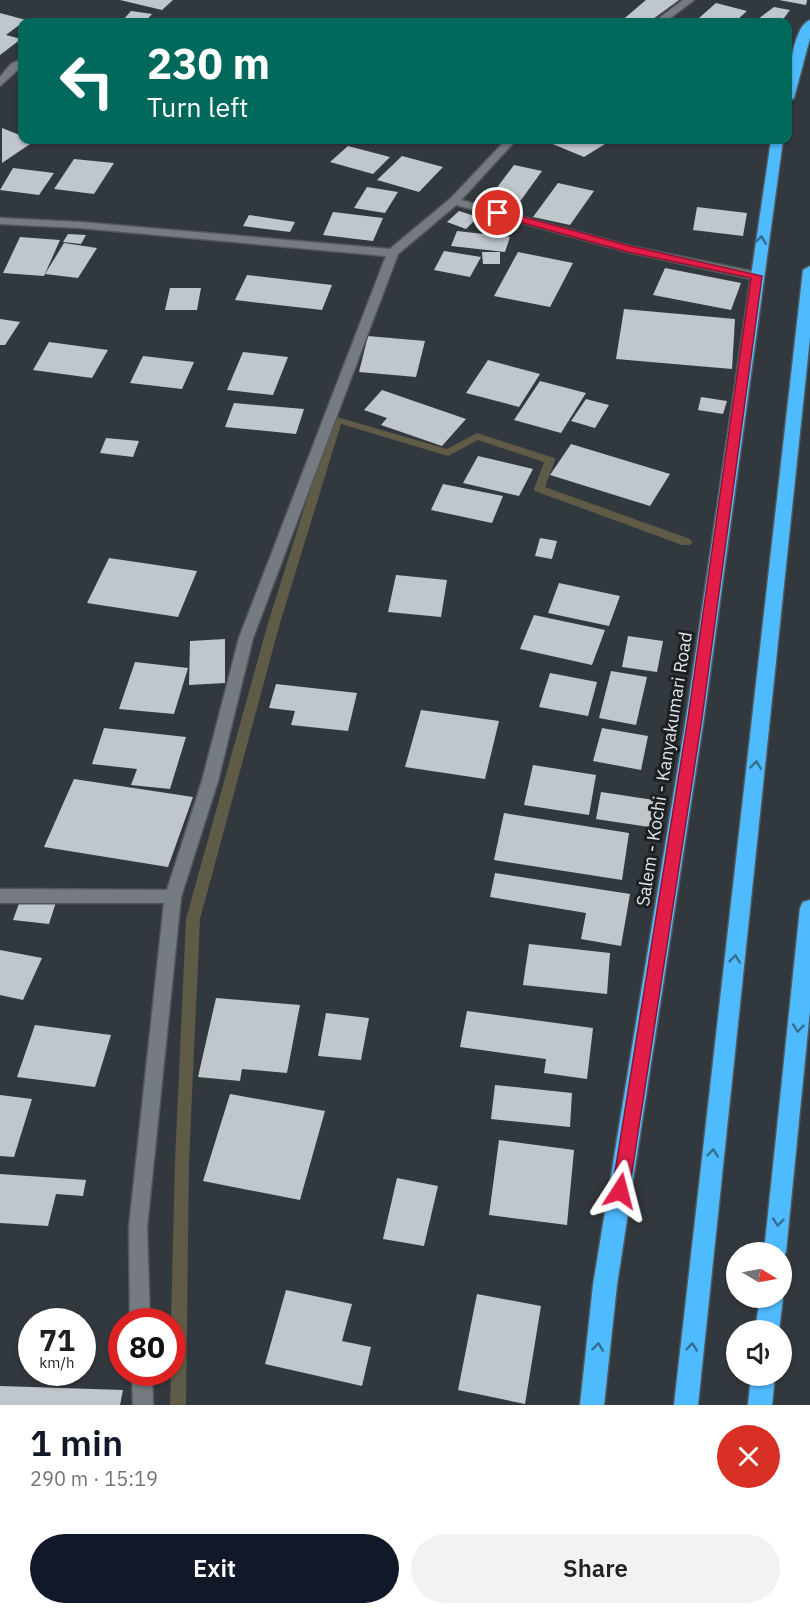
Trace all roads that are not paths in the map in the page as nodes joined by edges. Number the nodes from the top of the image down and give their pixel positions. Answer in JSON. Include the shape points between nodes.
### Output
{"nodes":[{"id":1,"x":689,"y":0,"type":"edge"},
{"id":2,"x":664,"y":18,"type":"edge"},
{"id":3,"x":810,"y":24,"type":"edge"},
{"id":4,"x":18,"y":64,"type":"edge"},
{"id":5,"x":792,"y":81,"type":"edge"},
{"id":6,"x":0,"y":83,"type":"edge"},
{"id":7,"x":508,"y":144,"type":"edge"},
{"id":8,"x":776,"y":144,"type":"edge"},
{"id":9,"x":454,"y":201,"type":"junction"},
{"id":10,"x":0,"y":221,"type":"edge"},
{"id":11,"x":393,"y":253,"type":"junction"},
{"id":12,"x":810,"y":270,"type":"edge"},
{"id":13,"x":756,"y":276,"type":"junction"},
{"id":14,"x":0,"y":896,"type":"edge"},
{"id":15,"x":173,"y":897,"type":"junction"},
{"id":16,"x":810,"y":908,"type":"edge"},
{"id":17,"x":776,"y":1242,"type":"edge"},
{"id":18,"x":140,"y":1308,"type":"edge"},
{"id":19,"x":142,"y":1386,"type":"edge"},
{"id":20,"x":762,"y":1386,"type":"edge"},
{"id":21,"x":143,"y":1405,"type":"edge"},
{"id":22,"x":592,"y":1405,"type":"edge"},
{"id":23,"x":686,"y":1405,"type":"edge"},
{"id":24,"x":760,"y":1405,"type":"edge"}],
"edges":[{"from":1,"to":2,"type":"street"},
{"from":3,"to":5,"type":"highway"},
{"from":4,"to":6,"type":"street"},
{"from":7,"to":9,"type":"street"},
{"from":13,"to":8,"type":"highway","name":"Salem - Kochi - Kanyakumari Road","one_way":true},
{"from":9,"to":11,"type":"street"},
{"from":9,"to":13,"type":"street","via":[[628,249]]},
{"from":10,"to":11,"type":"street"},
{"from":11,"to":15,"type":"street","via":[[246,638],[210,781]]},
{"from":23,"to":12,"type":"highway","one_way":true},
{"from":22,"to":13,"type":"highway","name":"Salem - Kochi - Kanyakumari Road","one_way":true,"via":[[605,1285],[695,718]]},
{"from":14,"to":15,"type":"street"},
{"from":15,"to":18,"type":"street","via":[[138,1227]]},
{"from":16,"to":17,"type":"highway","one_way":true},
{"from":19,"to":21,"type":"street"},
{"from":20,"to":24,"type":"highway"}]}
